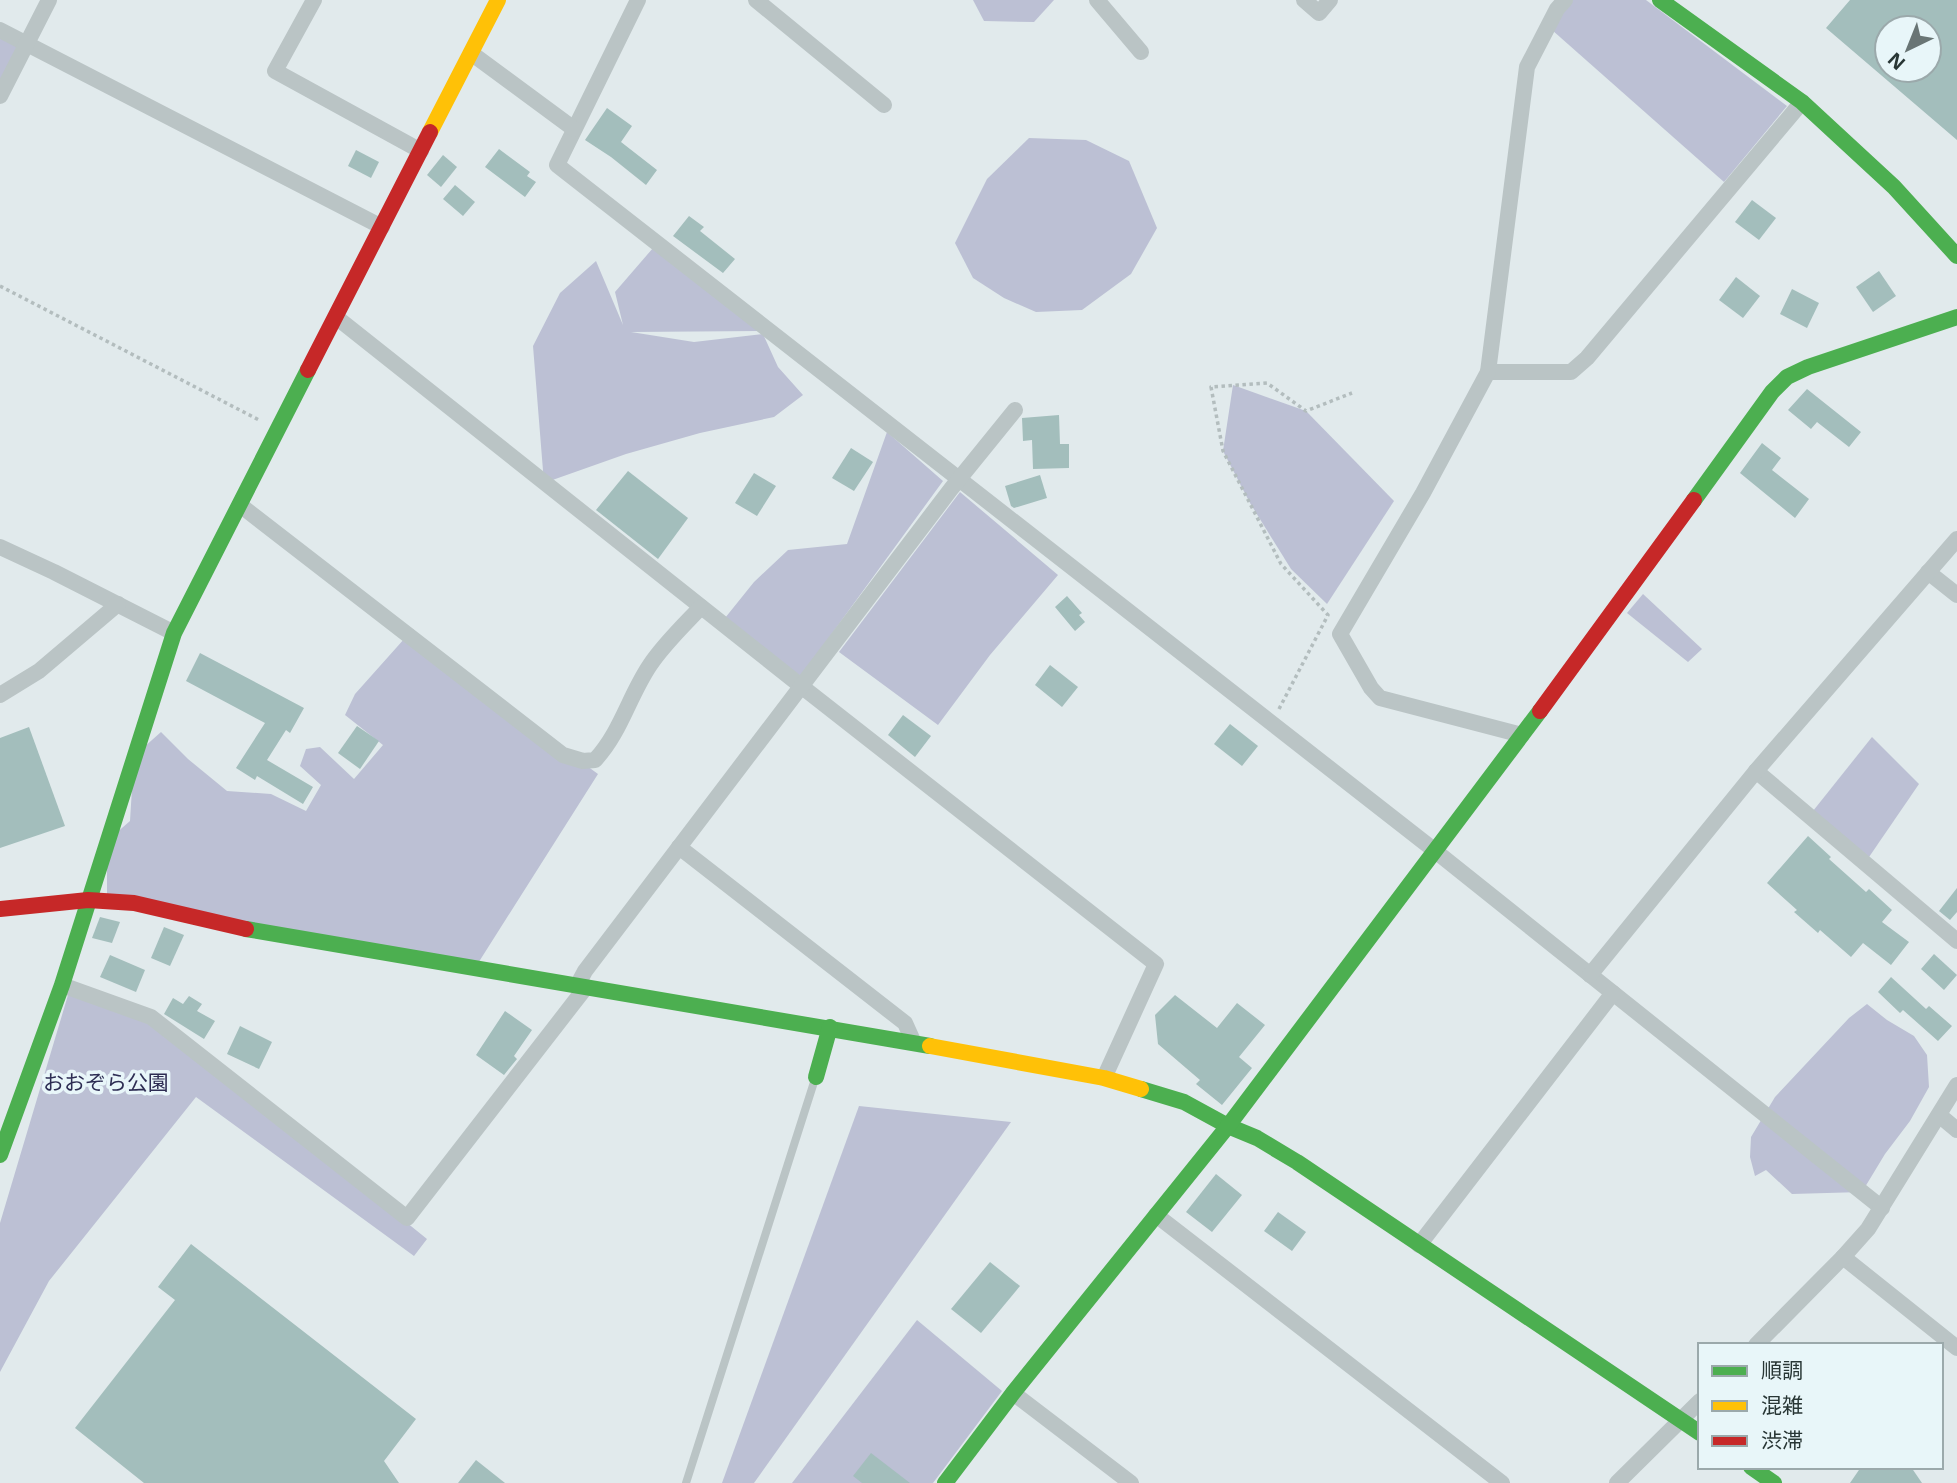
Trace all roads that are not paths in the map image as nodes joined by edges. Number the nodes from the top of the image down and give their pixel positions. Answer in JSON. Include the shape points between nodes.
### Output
{"nodes":[{"id":1,"x":49,"y":0,"type":"edge"},
{"id":2,"x":314,"y":0,"type":"edge"},
{"id":3,"x":498,"y":0,"type":"edge"},
{"id":4,"x":638,"y":0,"type":"edge"},
{"id":5,"x":756,"y":0,"type":"edge"},
{"id":6,"x":1097,"y":0,"type":"edge"},
{"id":7,"x":1304,"y":0,"type":"edge"},
{"id":8,"x":1330,"y":0,"type":"edge"},
{"id":9,"x":1566,"y":0,"type":"edge"},
{"id":10,"x":1660,"y":0,"type":"edge"},
{"id":11,"x":0,"y":30,"type":"edge"},
{"id":12,"x":28,"y":42,"type":"junction"},
{"id":13,"x":1142,"y":52,"type":"dead end"},
{"id":14,"x":471,"y":53,"type":"junction"},
{"id":15,"x":0,"y":96,"type":"edge"},
{"id":16,"x":1802,"y":102,"type":"junction"},
{"id":17,"x":884,"y":105,"type":"dead end"},
{"id":18,"x":574,"y":130,"type":"junction"},
{"id":19,"x":421,"y":151,"type":"junction"},
{"id":20,"x":382,"y":227,"type":"junction"},
{"id":21,"x":1957,"y":256,"type":"edge"},
{"id":22,"x":336,"y":317,"type":"junction"},
{"id":23,"x":1957,"y":317,"type":"edge"},
{"id":24,"x":1488,"y":372,"type":"junction"},
{"id":25,"x":1015,"y":410,"type":"dead end"},
{"id":26,"x":959,"y":479,"type":"junction"},
{"id":27,"x":240,"y":505,"type":"junction"},
{"id":28,"x":1957,"y":539,"type":"edge"},
{"id":29,"x":0,"y":547,"type":"edge"},
{"id":30,"x":1928,"y":572,"type":"junction"},
{"id":31,"x":1957,"y":595,"type":"edge"},
{"id":32,"x":118,"y":604,"type":"junction"},
{"id":33,"x":701,"y":607,"type":"junction"},
{"id":34,"x":174,"y":633,"type":"junction"},
{"id":35,"x":801,"y":686,"type":"junction"},
{"id":36,"x":0,"y":695,"type":"edge"},
{"id":37,"x":1522,"y":735,"type":"junction"},
{"id":38,"x":1756,"y":771,"type":"junction"},
{"id":39,"x":679,"y":847,"type":"junction"},
{"id":40,"x":1434,"y":850,"type":"junction"},
{"id":41,"x":88,"y":900,"type":"junction"},
{"id":42,"x":0,"y":909,"type":"edge"},
{"id":43,"x":1957,"y":941,"type":"edge"},
{"id":44,"x":1590,"y":975,"type":"junction"},
{"id":45,"x":62,"y":985,"type":"junction"},
{"id":46,"x":582,"y":986,"type":"junction"},
{"id":47,"x":1613,"y":993,"type":"junction"},
{"id":48,"x":830,"y":1027,"type":"junction"},
{"id":49,"x":915,"y":1043,"type":"junction"},
{"id":50,"x":816,"y":1077,"type":"joint"},
{"id":51,"x":1104,"y":1078,"type":"junction"},
{"id":52,"x":1957,"y":1085,"type":"edge"},
{"id":53,"x":1939,"y":1115,"type":"junction"},
{"id":54,"x":1228,"y":1126,"type":"junction"},
{"id":55,"x":1957,"y":1130,"type":"edge"},
{"id":56,"x":0,"y":1156,"type":"edge"},
{"id":57,"x":1882,"y":1208,"type":"junction"},
{"id":58,"x":1156,"y":1216,"type":"junction"},
{"id":59,"x":1419,"y":1245,"type":"junction"},
{"id":60,"x":1843,"y":1257,"type":"junction"},
{"id":61,"x":1758,"y":1343,"type":"edge"},
{"id":62,"x":1957,"y":1348,"type":"edge"},
{"id":63,"x":1013,"y":1393,"type":"junction"},
{"id":64,"x":1698,"y":1403,"type":"edge"},
{"id":65,"x":1680,"y":1420,"type":"junction"},
{"id":66,"x":1698,"y":1432,"type":"edge"},
{"id":67,"x":1754,"y":1469,"type":"edge"},
{"id":68,"x":686,"y":1483,"type":"edge"},
{"id":69,"x":945,"y":1483,"type":"edge"},
{"id":70,"x":1131,"y":1483,"type":"edge"},
{"id":71,"x":1503,"y":1483,"type":"edge"},
{"id":72,"x":1617,"y":1483,"type":"edge"},
{"id":73,"x":1774,"y":1483,"type":"edge"}],
"edges":[{"from":1,"to":12,"type":"street"},
{"from":2,"to":19,"type":"street","via":[[275,71]]},
{"from":3,"to":14,"type":"street"},
{"from":4,"to":18,"type":"street"},
{"from":5,"to":17,"type":"street"},
{"from":6,"to":13,"type":"street"},
{"from":7,"to":8,"type":"street","via":[[1319,13]]},
{"from":9,"to":24,"type":"street","via":[[1527,67]]},
{"from":10,"to":16,"type":"street"},
{"from":11,"to":12,"type":"street"},
{"from":12,"to":15,"type":"street"},
{"from":12,"to":20,"type":"street"},
{"from":14,"to":18,"type":"street"},
{"from":14,"to":19,"type":"street"},
{"from":16,"to":21,"type":"street","via":[[1894,187]]},
{"from":16,"to":24,"type":"street","via":[[1571,372]]},
{"from":18,"to":26,"type":"street","via":[[557,165]]},
{"from":19,"to":20,"type":"street"},
{"from":20,"to":22,"type":"street"},
{"from":22,"to":27,"type":"street"},
{"from":22,"to":33,"type":"street"},
{"from":23,"to":37,"type":"street","via":[[1831,357],[1787,377]]},
{"from":24,"to":37,"type":"street","via":[[1340,634],[1380,698]]},
{"from":25,"to":26,"type":"street"},
{"from":26,"to":35,"type":"street"},
{"from":26,"to":40,"type":"street"},
{"from":27,"to":33,"type":"street","via":[[563,755],[583,761],[595,760],[606,748],[651,663]]},
{"from":27,"to":34,"type":"street"},
{"from":28,"to":30,"type":"street"},
{"from":29,"to":32,"type":"street"},
{"from":30,"to":31,"type":"street"},
{"from":30,"to":38,"type":"street"},
{"from":32,"to":34,"type":"street"},
{"from":32,"to":36,"type":"street","via":[[39,671]]},
{"from":33,"to":35,"type":"street"},
{"from":34,"to":41,"type":"street"},
{"from":35,"to":39,"type":"street"},
{"from":35,"to":51,"type":"street","via":[[1156,964]]},
{"from":37,"to":40,"type":"street"},
{"from":38,"to":43,"type":"street"},
{"from":38,"to":44,"type":"street"},
{"from":39,"to":46,"type":"street","via":[[585,971]]},
{"from":39,"to":49,"type":"street","via":[[905,1023]]},
{"from":40,"to":44,"type":"street"},
{"from":40,"to":54,"type":"street"},
{"from":41,"to":42,"type":"street"},
{"from":41,"to":45,"type":"street"},
{"from":41,"to":46,"type":"street","via":[[134,903],[248,929]]},
{"from":44,"to":47,"type":"street"},
{"from":45,"to":46,"type":"street","via":[[151,1017],[407,1219]]},
{"from":45,"to":56,"type":"street"},
{"from":46,"to":48,"type":"street"},
{"from":47,"to":57,"type":"street"},
{"from":47,"to":59,"type":"street"},
{"from":48,"to":49,"type":"street"},
{"from":48,"to":50,"type":"street"},
{"from":49,"to":51,"type":"street"},
{"from":50,"to":68,"type":"lane"},
{"from":51,"to":54,"type":"street","via":[[1184,1102]]},
{"from":52,"to":53,"type":"street"},
{"from":53,"to":55,"type":"street"},
{"from":53,"to":57,"type":"street"},
{"from":54,"to":58,"type":"street"},
{"from":54,"to":59,"type":"street","via":[[1297,1162]]},
{"from":57,"to":60,"type":"street"},
{"from":58,"to":63,"type":"street"},
{"from":58,"to":71,"type":"street"},
{"from":59,"to":65,"type":"street"},
{"from":60,"to":61,"type":"street"},
{"from":60,"to":62,"type":"street"},
{"from":63,"to":69,"type":"street"},
{"from":63,"to":70,"type":"street"},
{"from":64,"to":65,"type":"street"},
{"from":65,"to":66,"type":"street"},
{"from":65,"to":72,"type":"street"},
{"from":67,"to":73,"type":"street"}]}
